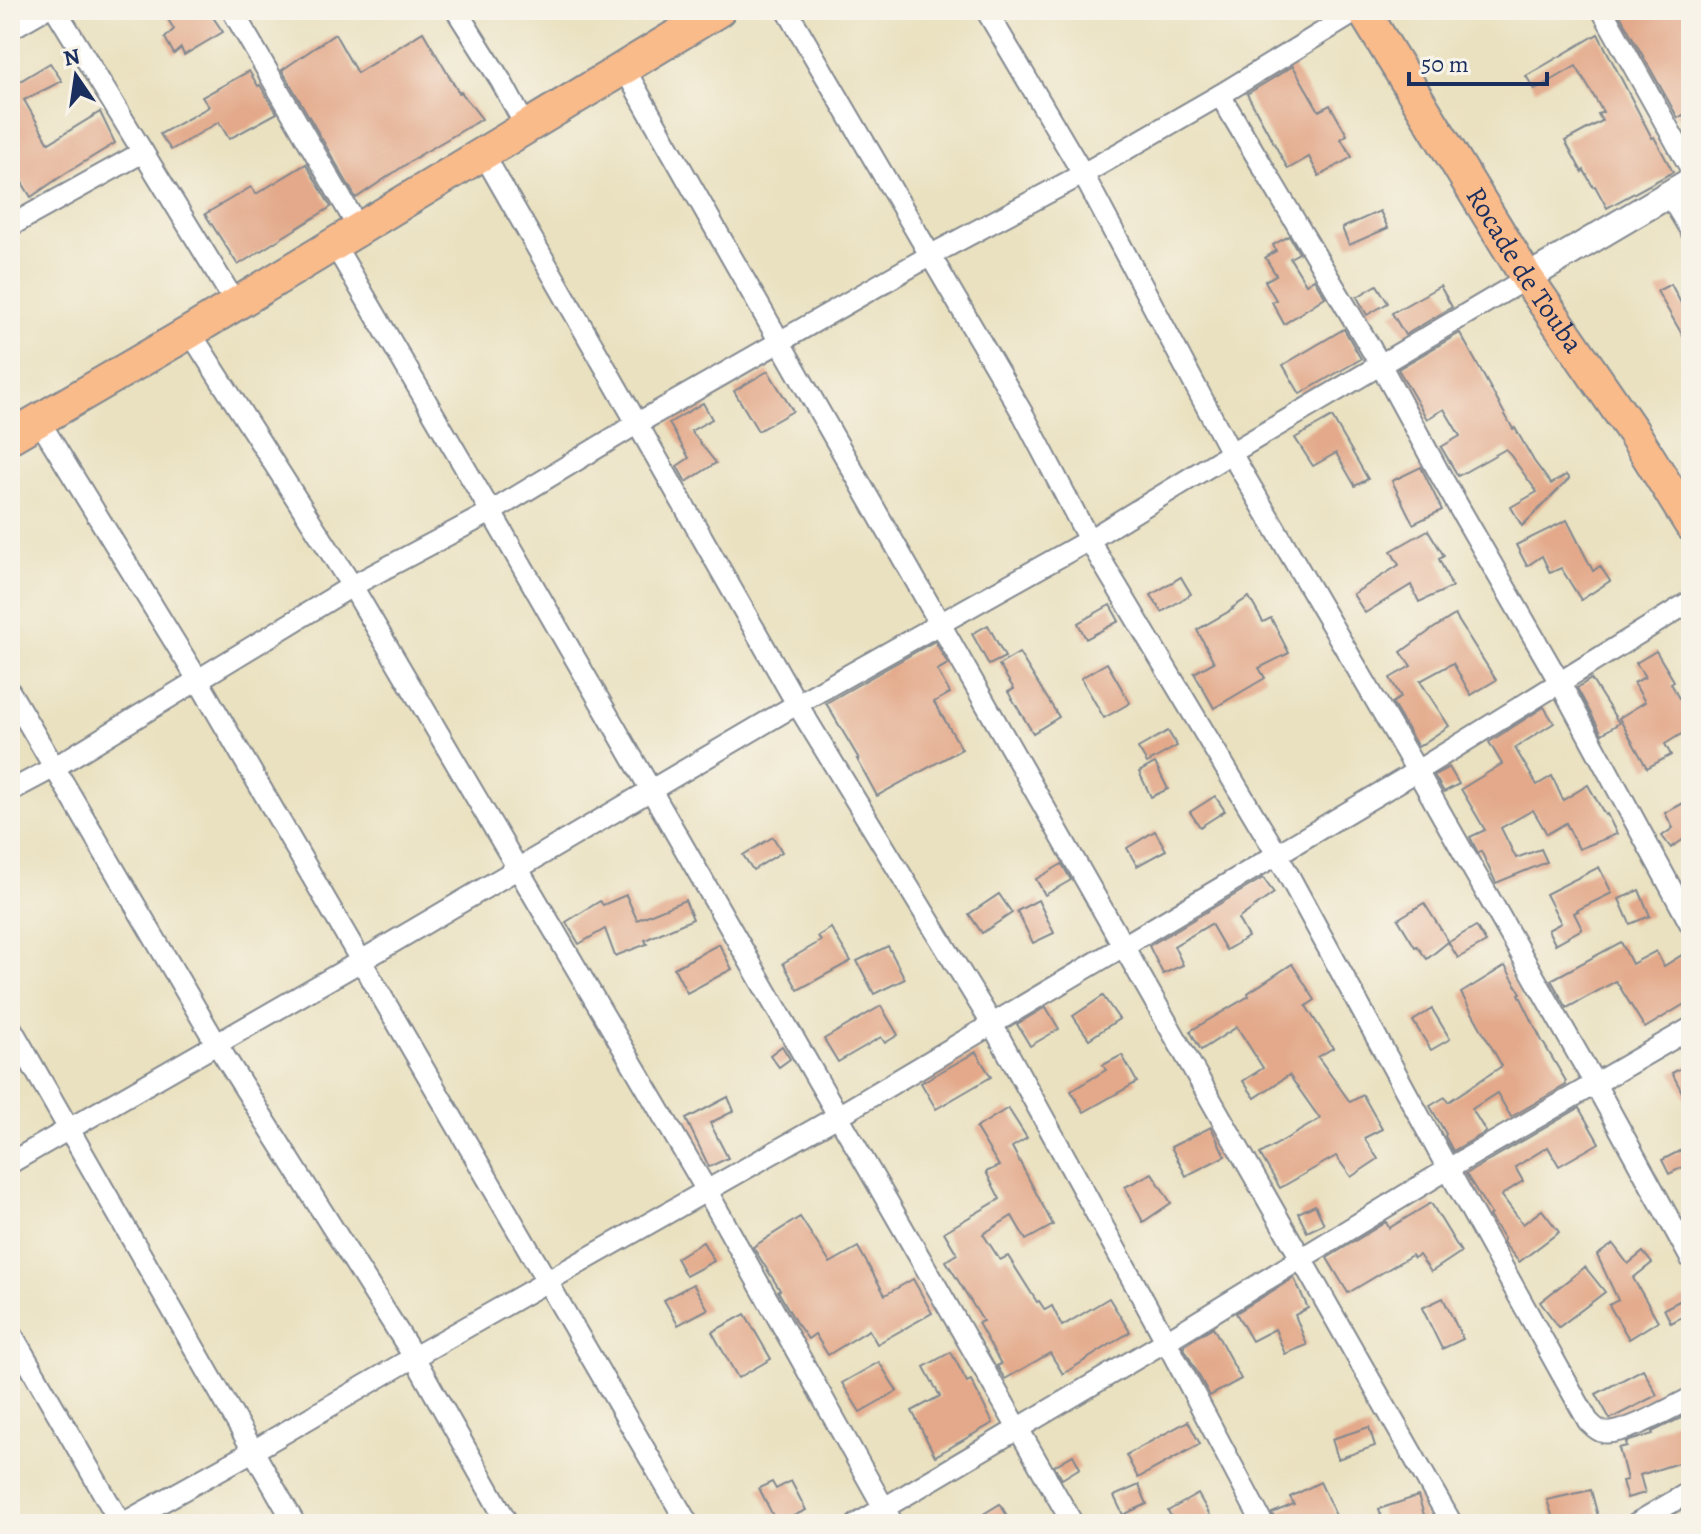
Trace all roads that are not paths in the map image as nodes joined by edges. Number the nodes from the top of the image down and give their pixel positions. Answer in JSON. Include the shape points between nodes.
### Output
{"nodes":[{"id":1,"x":43,"y":10,"type":"edge"},
{"id":2,"x":56,"y":10,"type":"edge"},
{"id":3,"x":232,"y":10,"type":"edge"},
{"id":4,"x":456,"y":10,"type":"edge"},
{"id":5,"x":719,"y":10,"type":"edge"},
{"id":6,"x":787,"y":10,"type":"edge"},
{"id":7,"x":986,"y":10,"type":"edge"},
{"id":8,"x":1361,"y":10,"type":"edge"},
{"id":9,"x":1602,"y":10,"type":"edge"},
{"id":10,"x":10,"y":29,"type":"edge"},
{"id":11,"x":624,"y":68,"type":"junction"},
{"id":12,"x":1220,"y":95,"type":"junction"},
{"id":13,"x":526,"y":127,"type":"junction"},
{"id":14,"x":143,"y":152,"type":"junction"},
{"id":15,"x":483,"y":153,"type":"junction"},
{"id":16,"x":1691,"y":169,"type":"edge"},
{"id":17,"x":1083,"y":174,"type":"junction"},
{"id":18,"x":1680,"y":187,"type":"edge"},
{"id":19,"x":10,"y":226,"type":"edge"},
{"id":20,"x":1691,"y":231,"type":"edge"},
{"id":21,"x":346,"y":237,"type":"junction"},
{"id":22,"x":931,"y":255,"type":"junction"},
{"id":23,"x":1527,"y":278,"type":"junction"},
{"id":24,"x":236,"y":304,"type":"junction"},
{"id":25,"x":190,"y":332,"type":"junction"},
{"id":26,"x":779,"y":343,"type":"junction"},
{"id":27,"x":1380,"y":364,"type":"junction"},
{"id":28,"x":38,"y":419,"type":"junction"},
{"id":29,"x":638,"y":423,"type":"junction"},
{"id":30,"x":10,"y":437,"type":"edge"},
{"id":31,"x":1231,"y":453,"type":"junction"},
{"id":32,"x":491,"y":512,"type":"junction"},
{"id":33,"x":1691,"y":525,"type":"edge"},
{"id":34,"x":1089,"y":540,"type":"junction"},
{"id":35,"x":352,"y":586,"type":"junction"},
{"id":36,"x":1691,"y":601,"type":"edge"},
{"id":37,"x":940,"y":624,"type":"junction"},
{"id":38,"x":198,"y":680,"type":"junction"},
{"id":39,"x":1560,"y":683,"type":"junction"},
{"id":40,"x":10,"y":692,"type":"edge"},
{"id":41,"x":797,"y":704,"type":"junction"},
{"id":42,"x":55,"y":767,"type":"junction"},
{"id":43,"x":1417,"y":771,"type":"junction"},
{"id":44,"x":651,"y":790,"type":"junction"},
{"id":45,"x":10,"y":791,"type":"edge"},
{"id":46,"x":1277,"y":854,"type":"junction"},
{"id":47,"x":517,"y":868,"type":"junction"},
{"id":48,"x":1691,"y":925,"type":"edge"},
{"id":49,"x":1123,"y":947,"type":"junction"},
{"id":50,"x":361,"y":961,"type":"junction"},
{"id":51,"x":992,"y":1024,"type":"junction"},
{"id":52,"x":10,"y":1026,"type":"edge"},
{"id":53,"x":1691,"y":1028,"type":"edge"},
{"id":54,"x":216,"y":1043,"type":"junction"},
{"id":55,"x":1595,"y":1084,"type":"junction"},
{"id":56,"x":838,"y":1116,"type":"junction"},
{"id":57,"x":69,"y":1130,"type":"junction"},
{"id":58,"x":10,"y":1163,"type":"edge"},
{"id":59,"x":1448,"y":1169,"type":"junction"},
{"id":60,"x":707,"y":1191,"type":"junction"},
{"id":61,"x":1301,"y":1259,"type":"junction"},
{"id":62,"x":1691,"y":1259,"type":"edge"},
{"id":63,"x":547,"y":1282,"type":"junction"},
{"id":64,"x":10,"y":1331,"type":"edge"},
{"id":65,"x":1166,"y":1341,"type":"junction"},
{"id":66,"x":414,"y":1357,"type":"junction"},
{"id":67,"x":1691,"y":1398,"type":"edge"},
{"id":68,"x":1018,"y":1429,"type":"junction"},
{"id":69,"x":253,"y":1451,"type":"junction"},
{"id":70,"x":1691,"y":1491,"type":"edge"},
{"id":71,"x":889,"y":1516,"type":"edge"},
{"id":72,"x":121,"y":1524,"type":"edge"},
{"id":73,"x":295,"y":1524,"type":"edge"},
{"id":74,"x":508,"y":1524,"type":"edge"},
{"id":75,"x":688,"y":1524,"type":"edge"},
{"id":76,"x":857,"y":1524,"type":"edge"},
{"id":77,"x":1073,"y":1524,"type":"edge"},
{"id":78,"x":1263,"y":1524,"type":"edge"},
{"id":79,"x":1452,"y":1524,"type":"edge"},
{"id":80,"x":1636,"y":1524,"type":"edge"}],
"edges":[{"from":1,"to":10,"type":"street"},
{"from":2,"to":14,"type":"street"},
{"from":3,"to":21,"type":"street"},
{"from":4,"to":13,"type":"street"},
{"from":5,"to":11,"type":"main road"},
{"from":6,"to":22,"type":"street"},
{"from":7,"to":17,"type":"street"},
{"from":8,"to":12,"type":"street"},
{"from":8,"to":23,"type":"main road","name":"Rocade de Touba"},
{"from":9,"to":16,"type":"street"},
{"from":11,"to":13,"type":"main road"},
{"from":11,"to":26,"type":"street"},
{"from":12,"to":17,"type":"street"},
{"from":12,"to":27,"type":"street"},
{"from":13,"to":15,"type":"main road"},
{"from":14,"to":19,"type":"street"},
{"from":14,"to":24,"type":"street"},
{"from":15,"to":21,"type":"main road"},
{"from":15,"to":29,"type":"street"},
{"from":17,"to":22,"type":"street"},
{"from":17,"to":31,"type":"street"},
{"from":18,"to":20,"type":"street"},
{"from":18,"to":23,"type":"street"},
{"from":21,"to":24,"type":"main road"},
{"from":21,"to":32,"type":"street"},
{"from":22,"to":26,"type":"street"},
{"from":22,"to":34,"type":"street"},
{"from":23,"to":27,"type":"street"},
{"from":23,"to":33,"type":"main road","name":"Rocade de Touba"},
{"from":24,"to":25,"type":"main road"},
{"from":25,"to":28,"type":"main road"},
{"from":25,"to":35,"type":"street"},
{"from":26,"to":29,"type":"street"},
{"from":26,"to":37,"type":"street"},
{"from":27,"to":31,"type":"street"},
{"from":27,"to":39,"type":"street"},
{"from":28,"to":30,"type":"main road"},
{"from":28,"to":38,"type":"street"},
{"from":29,"to":32,"type":"street"},
{"from":29,"to":41,"type":"street"},
{"from":31,"to":34,"type":"street"},
{"from":31,"to":43,"type":"street"},
{"from":32,"to":35,"type":"street"},
{"from":32,"to":44,"type":"street"},
{"from":34,"to":37,"type":"street"},
{"from":34,"to":46,"type":"street"},
{"from":35,"to":38,"type":"street"},
{"from":35,"to":47,"type":"street"},
{"from":36,"to":39,"type":"street"},
{"from":37,"to":41,"type":"street"},
{"from":37,"to":49,"type":"street"},
{"from":38,"to":42,"type":"street"},
{"from":38,"to":50,"type":"street"},
{"from":39,"to":43,"type":"street"},
{"from":39,"to":48,"type":"street"},
{"from":40,"to":42,"type":"street"},
{"from":41,"to":44,"type":"street"},
{"from":41,"to":51,"type":"street"},
{"from":42,"to":45,"type":"street"},
{"from":42,"to":54,"type":"street"},
{"from":43,"to":46,"type":"street"},
{"from":43,"to":55,"type":"street"},
{"from":44,"to":47,"type":"street"},
{"from":44,"to":56,"type":"street"},
{"from":46,"to":49,"type":"street"},
{"from":46,"to":59,"type":"street"},
{"from":47,"to":50,"type":"street"},
{"from":47,"to":60,"type":"street"},
{"from":49,"to":51,"type":"street"},
{"from":49,"to":61,"type":"street"},
{"from":50,"to":54,"type":"street"},
{"from":50,"to":63,"type":"street"},
{"from":51,"to":56,"type":"street"},
{"from":51,"to":65,"type":"street"},
{"from":52,"to":57,"type":"street"},
{"from":53,"to":55,"type":"street"},
{"from":54,"to":57,"type":"street"},
{"from":54,"to":66,"type":"street"},
{"from":55,"to":59,"type":"street"},
{"from":55,"to":62,"type":"street"},
{"from":56,"to":60,"type":"street"},
{"from":56,"to":68,"type":"street"},
{"from":57,"to":58,"type":"street"},
{"from":57,"to":69,"type":"street"},
{"from":59,"to":61,"type":"street"},
{"from":59,"to":67,"type":"street","via":[[1588,1421],[1600,1432],[1613,1433]]},
{"from":60,"to":63,"type":"street"},
{"from":60,"to":71,"type":"street"},
{"from":61,"to":65,"type":"street"},
{"from":61,"to":79,"type":"street"},
{"from":63,"to":66,"type":"street"},
{"from":63,"to":75,"type":"street"},
{"from":64,"to":72,"type":"street"},
{"from":65,"to":68,"type":"street"},
{"from":65,"to":78,"type":"street"},
{"from":66,"to":69,"type":"street"},
{"from":66,"to":74,"type":"street"},
{"from":68,"to":71,"type":"street"},
{"from":68,"to":77,"type":"street"},
{"from":69,"to":72,"type":"street"},
{"from":69,"to":73,"type":"street"},
{"from":70,"to":80,"type":"street"},
{"from":71,"to":76,"type":"street"}]}
